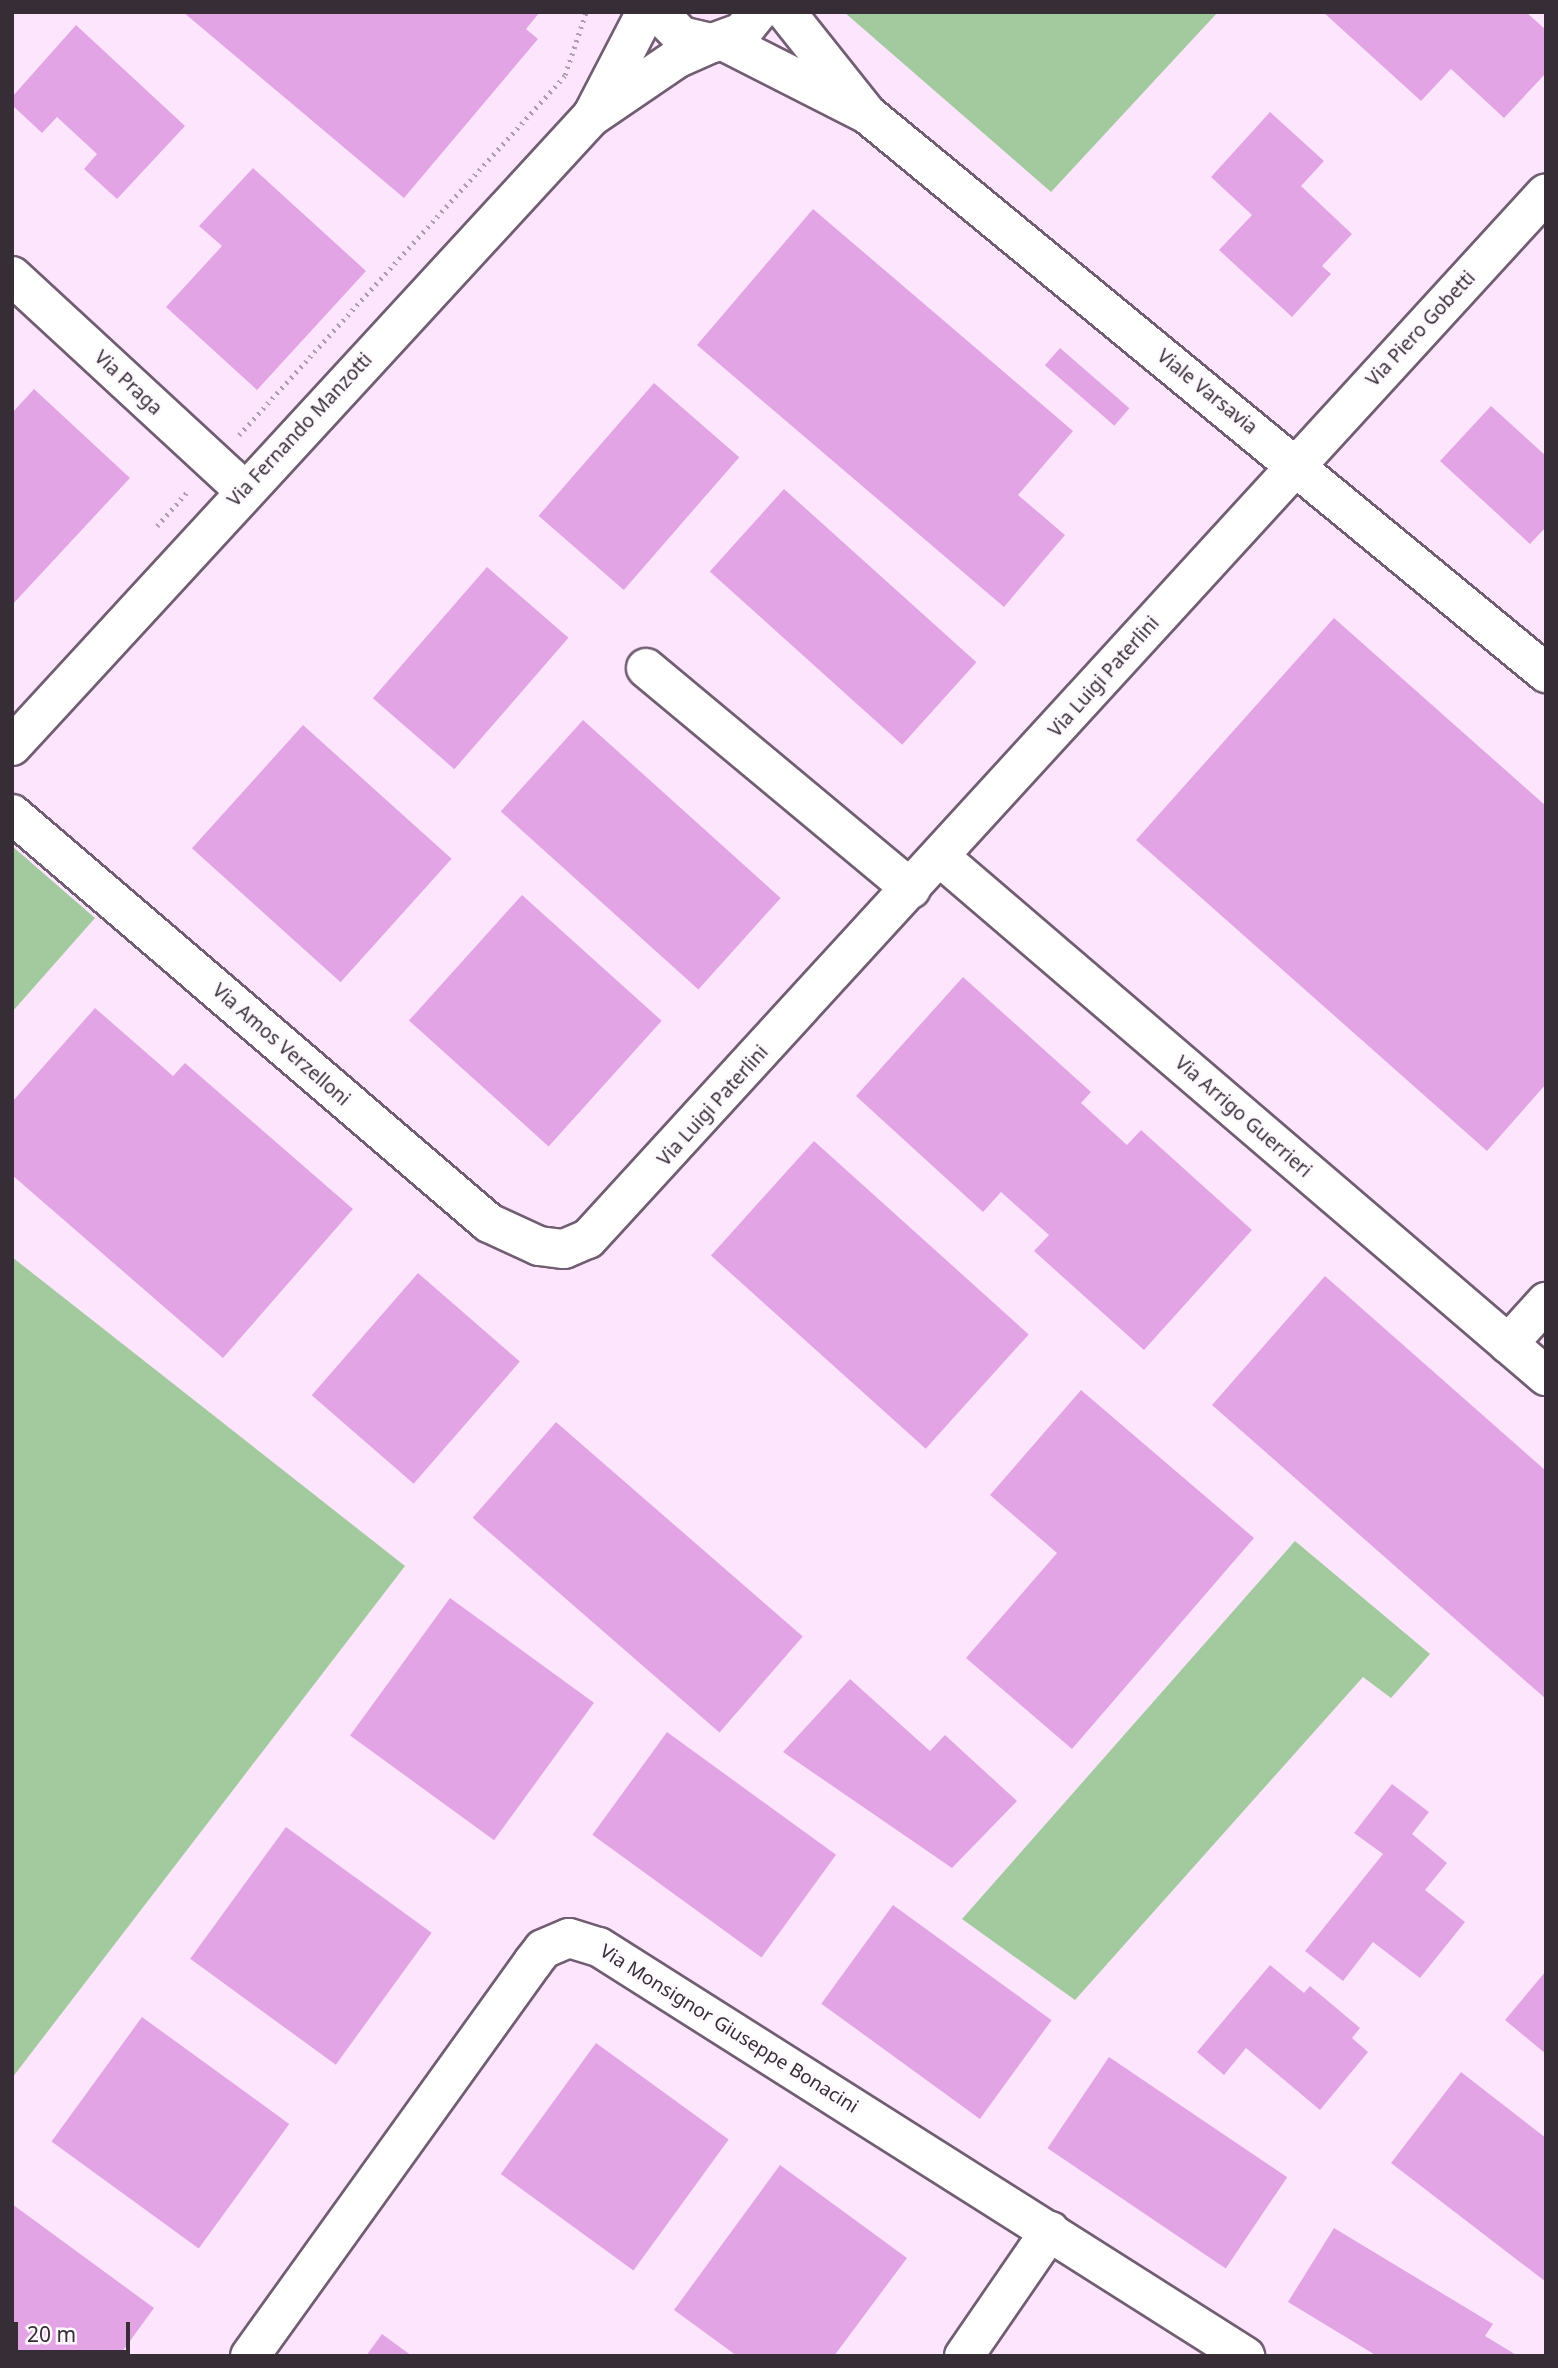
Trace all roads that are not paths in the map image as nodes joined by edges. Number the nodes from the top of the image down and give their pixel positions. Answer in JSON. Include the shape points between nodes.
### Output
{"nodes":[{"id":1,"x":646,"y":12,"type":"edge"},
{"id":2,"x":658,"y":12,"type":"edge"},
{"id":3,"x":758,"y":12,"type":"edge"},
{"id":4,"x":786,"y":12,"type":"edge"},
{"id":5,"x":717,"y":42,"type":"junction"},
{"id":6,"x":867,"y":114,"type":"junction"},
{"id":7,"x":591,"y":117,"type":"junction"},
{"id":8,"x":1546,"y":193,"type":"edge"},
{"id":9,"x":12,"y":276,"type":"edge"},
{"id":10,"x":1296,"y":464,"type":"junction"},
{"id":11,"x":243,"y":489,"type":"junction"},
{"id":12,"x":646,"y":668,"type":"dead end"},
{"id":13,"x":1546,"y":673,"type":"edge"},
{"id":14,"x":12,"y":746,"type":"edge"},
{"id":15,"x":12,"y":814,"type":"edge"},
{"id":16,"x":940,"y":857,"type":"junction"},
{"id":17,"x":911,"y":889,"type":"junction"},
{"id":18,"x":564,"y":1249,"type":"joint"},
{"id":19,"x":1546,"y":1302,"type":"edge"},
{"id":20,"x":1508,"y":1344,"type":"junction"},
{"id":21,"x":1546,"y":1376,"type":"edge"},
{"id":22,"x":1049,"y":2231,"type":"junction"},
{"id":23,"x":250,"y":2356,"type":"edge"},
{"id":24,"x":964,"y":2356,"type":"edge"},
{"id":25,"x":1245,"y":2356,"type":"edge"}],
"edges":[{"from":1,"to":7,"type":"street","name":"Via Fernando Manzotti"},
{"from":2,"to":5,"type":"street","name":"Viale Varsavia","via":[[681,36]]},
{"from":3,"to":5,"type":"street","via":[[743,32]]},
{"from":4,"to":6,"type":"street","name":"Viale Varsavia"},
{"from":5,"to":6,"type":"street","name":"Viale Varsavia"},
{"from":5,"to":7,"type":"street","name":"Via Fernando Manzotti","via":[[676,59]]},
{"from":6,"to":10,"type":"street","name":"Viale Varsavia"},
{"from":7,"to":11,"type":"street","name":"Via Fernando Manzotti"},
{"from":8,"to":10,"type":"street","name":"Via Piero Gobetti"},
{"from":9,"to":11,"type":"street","name":"Via Praga"},
{"from":10,"to":13,"type":"street","name":"Viale Varsavia"},
{"from":10,"to":16,"type":"street","name":"Via Luigi Paterlini"},
{"from":11,"to":14,"type":"street","name":"Via Fernando Manzotti"},
{"from":12,"to":17,"type":"street"},
{"from":15,"to":18,"type":"street","name":"Via Amos Verzelloni","via":[[489,1223],[514,1239]]},
{"from":16,"to":17,"type":"street","name":"Via Luigi Paterlini"},
{"from":16,"to":20,"type":"street","name":"Via Arrigo Guerrieri"},
{"from":17,"to":18,"type":"street","name":"Via Luigi Paterlini","via":[[610,1219],[588,1239]]},
{"from":19,"to":20,"type":"street"},
{"from":20,"to":21,"type":"street","name":"Via Arrigo Guerrieri"},
{"from":22,"to":23,"type":"street","name":"Via Monsignor Giuseppe Bonacini","via":[[599,1947],[569,1938],[543,1949],[533,1962]]},
{"from":22,"to":24,"type":"street"},
{"from":22,"to":25,"type":"street","name":"Via Monsignor Giuseppe Bonacini"}]}
